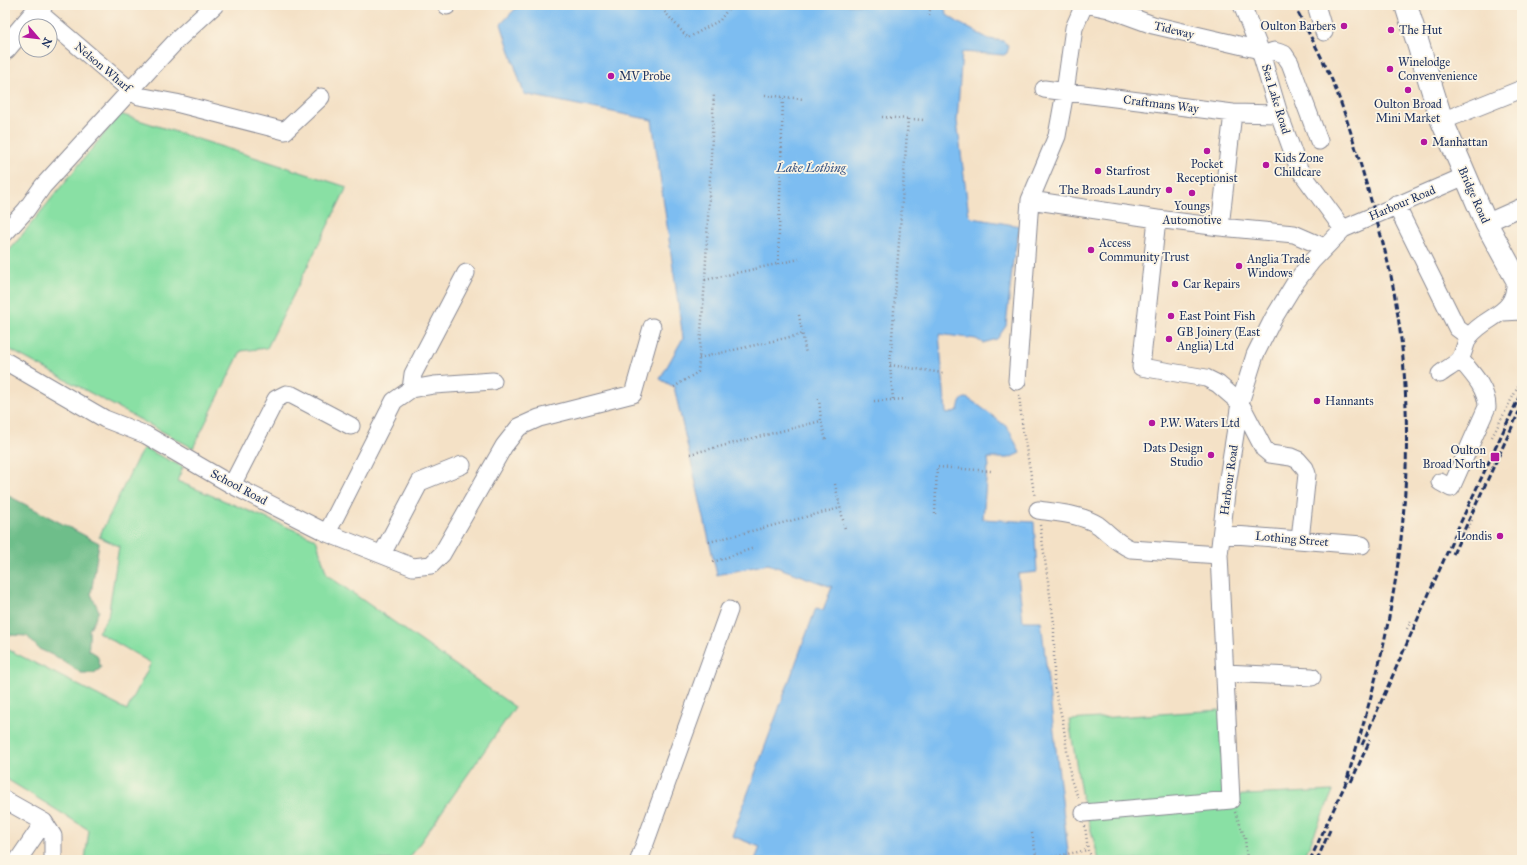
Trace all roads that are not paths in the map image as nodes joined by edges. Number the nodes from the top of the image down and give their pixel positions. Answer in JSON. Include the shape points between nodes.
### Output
{"nodes":[{"id":1,"x":215,"y":5,"type":"edge"},
{"id":2,"x":1084,"y":5,"type":"edge"},
{"id":3,"x":1090,"y":5,"type":"edge"},
{"id":4,"x":1242,"y":5,"type":"edge"},
{"id":5,"x":1316,"y":5,"type":"edge"},
{"id":6,"x":1406,"y":5,"type":"edge"},
{"id":7,"x":40,"y":8,"type":"edge"},
{"id":8,"x":1324,"y":32,"type":"dead end"},
{"id":9,"x":5,"y":49,"type":"edge"},
{"id":10,"x":1261,"y":52,"type":"junction"},
{"id":11,"x":1044,"y":89,"type":"dead end"},
{"id":12,"x":1522,"y":89,"type":"edge"},
{"id":13,"x":131,"y":91,"type":"junction"},
{"id":14,"x":1065,"y":92,"type":"junction"},
{"id":15,"x":320,"y":97,"type":"dead end"},
{"id":16,"x":1233,"y":113,"type":"junction"},
{"id":17,"x":1279,"y":114,"type":"junction"},
{"id":18,"x":1442,"y":121,"type":"junction"},
{"id":19,"x":1319,"y":141,"type":"dead end"},
{"id":20,"x":1465,"y":176,"type":"junction"},
{"id":21,"x":1030,"y":200,"type":"junction"},
{"id":22,"x":1396,"y":205,"type":"junction"},
{"id":23,"x":1522,"y":207,"type":"edge"},
{"id":24,"x":1157,"y":219,"type":"junction"},
{"id":25,"x":1486,"y":223,"type":"junction"},
{"id":26,"x":1220,"y":227,"type":"junction"},
{"id":27,"x":1343,"y":229,"type":"junction"},
{"id":28,"x":5,"y":233,"type":"edge"},
{"id":29,"x":1324,"y":247,"type":"junction"},
{"id":30,"x":466,"y":273,"type":"dead end"},
{"id":31,"x":1519,"y":283,"type":"edge"},
{"id":32,"x":1522,"y":311,"type":"edge"},
{"id":33,"x":1503,"y":312,"type":"junction"},
{"id":34,"x":652,"y":327,"type":"dead end"},
{"id":35,"x":1469,"y":337,"type":"junction"},
{"id":36,"x":1460,"y":359,"type":"junction"},
{"id":37,"x":5,"y":361,"type":"edge"},
{"id":38,"x":1440,"y":374,"type":"dead end"},
{"id":39,"x":493,"y":381,"type":"dead end"},
{"id":40,"x":1017,"y":381,"type":"road end"},
{"id":41,"x":411,"y":389,"type":"junction"},
{"id":42,"x":1240,"y":403,"type":"junction"},
{"id":43,"x":351,"y":426,"type":"dead end"},
{"id":44,"x":462,"y":465,"type":"dead end"},
{"id":45,"x":1440,"y":482,"type":"dead end"},
{"id":46,"x":232,"y":485,"type":"junction"},
{"id":47,"x":1038,"y":510,"type":"road end"},
{"id":48,"x":327,"y":532,"type":"junction"},
{"id":49,"x":1222,"y":534,"type":"junction"},
{"id":50,"x":1300,"y":540,"type":"junction"},
{"id":51,"x":1362,"y":545,"type":"dead end"},
{"id":52,"x":382,"y":554,"type":"junction"},
{"id":53,"x":1219,"y":555,"type":"junction"},
{"id":54,"x":729,"y":610,"type":"dead end"},
{"id":55,"x":1225,"y":673,"type":"junction"},
{"id":56,"x":1312,"y":677,"type":"dead end"},
{"id":57,"x":5,"y":800,"type":"edge"},
{"id":58,"x":1084,"y":813,"type":"road end"},
{"id":59,"x":44,"y":822,"type":"junction"},
{"id":60,"x":18,"y":860,"type":"edge"},
{"id":61,"x":53,"y":860,"type":"edge"},
{"id":62,"x":639,"y":860,"type":"edge"}],
"edges":[{"from":1,"to":13,"type":"street","via":[[178,39]]},
{"from":2,"to":14,"type":"street","via":[[1074,28]]},
{"from":3,"to":10,"type":"street","name":"Tideway","via":[[1153,25]]},
{"from":4,"to":10,"type":"street","name":"Sea Lake Road"},
{"from":5,"to":8,"type":"street"},
{"from":6,"to":18,"type":"highway","name":"Bridge Road"},
{"from":7,"to":9,"type":"main road"},
{"from":7,"to":13,"type":"street","name":"Nelson Wharf"},
{"from":10,"to":17,"type":"street","name":"Sea Lake Road"},
{"from":10,"to":19,"type":"street","name":"Tideway","via":[[1274,51],[1284,54],[1290,63]]},
{"from":11,"to":14,"type":"street","name":"Craftmans Way"},
{"from":12,"to":18,"type":"street"},
{"from":13,"to":15,"type":"street","name":"Nelson Wharf","via":[[154,100],[176,103],[285,131]]},
{"from":13,"to":28,"type":"street","via":[[43,186]]},
{"from":14,"to":16,"type":"street","name":"Craftmans Way"},
{"from":14,"to":21,"type":"street","via":[[1057,136]]},
{"from":16,"to":17,"type":"street","name":"Craftmans Way"},
{"from":16,"to":26,"type":"street"},
{"from":17,"to":27,"type":"street","name":"Sea Lake Road","via":[[1299,169]]},
{"from":18,"to":20,"type":"highway","name":"Bridge Road"},
{"from":20,"to":22,"type":"street","name":"Harbour Road"},
{"from":20,"to":25,"type":"highway","name":"Bridge Road"},
{"from":21,"to":24,"type":"street"},
{"from":21,"to":40,"type":"street"},
{"from":22,"to":27,"type":"street","name":"Harbour Road"},
{"from":22,"to":35,"type":"street","via":[[1457,328]]},
{"from":23,"to":25,"type":"street"},
{"from":24,"to":26,"type":"street"},
{"from":24,"to":42,"type":"street","via":[[1141,367],[1206,378],[1218,384]]},
{"from":25,"to":31,"type":"highway","name":"Bridge Road"},
{"from":26,"to":29,"type":"street","via":[[1294,234]]},
{"from":27,"to":29,"type":"street","name":"Harbour Road"},
{"from":29,"to":42,"type":"street","name":"Harbour Road","via":[[1295,283],[1273,319],[1255,354]]},
{"from":30,"to":41,"type":"street","via":[[413,374]]},
{"from":31,"to":33,"type":"street"},
{"from":32,"to":33,"type":"street"},
{"from":33,"to":35,"type":"street"},
{"from":34,"to":52,"type":"street","name":"School Road","via":[[633,394],[539,418],[519,427],[504,446],[442,554],[430,565],[413,567]]},
{"from":35,"to":36,"type":"street"},
{"from":36,"to":38,"type":"street"},
{"from":36,"to":45,"type":"street","via":[[1485,395],[1486,411],[1452,488]]},
{"from":37,"to":46,"type":"street","name":"School Road","via":[[105,419],[146,435]]},
{"from":39,"to":41,"type":"street"},
{"from":41,"to":48,"type":"street","via":[[394,401]]},
{"from":42,"to":49,"type":"street","name":"Harbour Road"},
{"from":42,"to":50,"type":"street","via":[[1264,449],[1270,454],[1298,460],[1305,468],[1307,474]]},
{"from":43,"to":46,"type":"street","via":[[286,394],[276,399]]},
{"from":44,"to":52,"type":"street","via":[[420,482]]},
{"from":46,"to":48,"type":"street","name":"School Road"},
{"from":47,"to":53,"type":"street","via":[[1083,518],[1098,526],[1120,545],[1130,549]]},
{"from":48,"to":52,"type":"street","name":"School Road"},
{"from":49,"to":50,"type":"street","name":"Lothing Street"},
{"from":49,"to":53,"type":"street","name":"Harbour Road"},
{"from":50,"to":51,"type":"street","name":"Lothing Street"},
{"from":53,"to":55,"type":"street","name":"Harbour Road"},
{"from":54,"to":62,"type":"street"},
{"from":55,"to":56,"type":"street"},
{"from":55,"to":58,"type":"street","name":"Harbour Road","via":[[1231,800]]},
{"from":57,"to":59,"type":"street"},
{"from":59,"to":60,"type":"street"},
{"from":59,"to":61,"type":"street","via":[[53,836]]}]}
